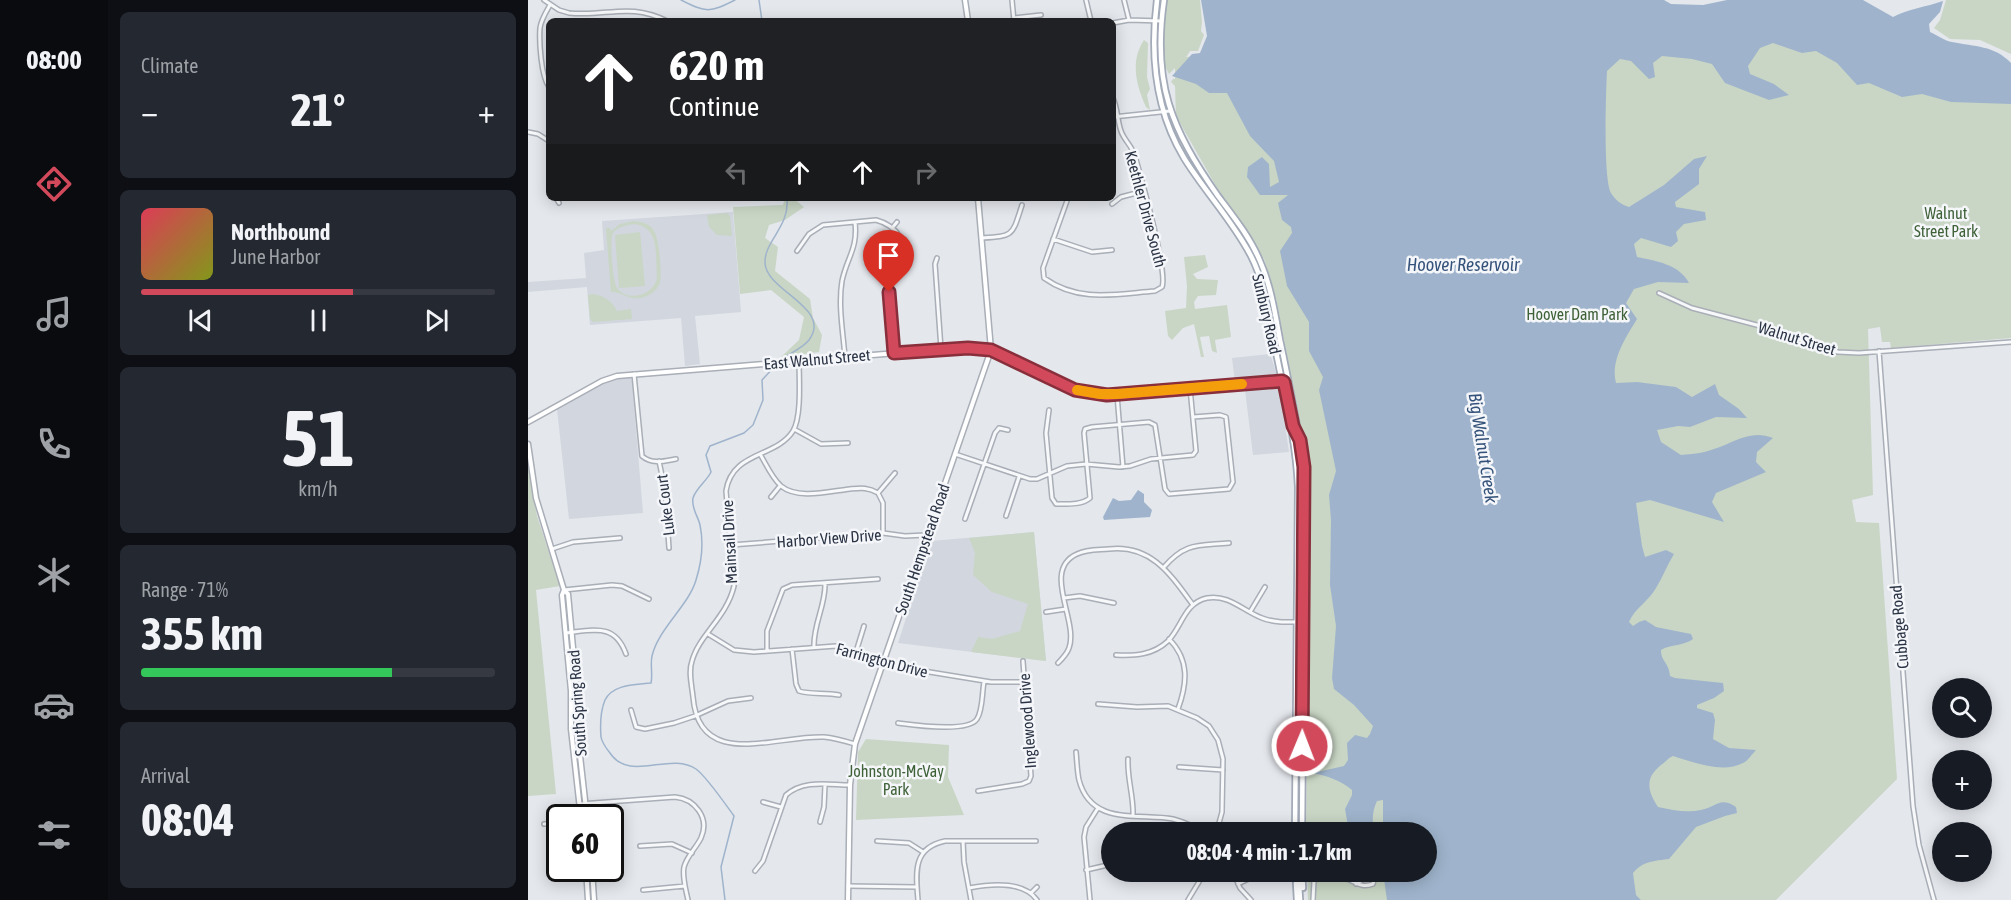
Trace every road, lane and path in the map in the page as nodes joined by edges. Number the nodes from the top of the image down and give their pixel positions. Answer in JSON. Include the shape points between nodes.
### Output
{"nodes":[{"id":1,"x":544,"y":0,"type":"edge"},
{"id":2,"x":965,"y":0,"type":"edge"},
{"id":3,"x":1012,"y":0,"type":"edge"},
{"id":4,"x":1086,"y":0,"type":"edge"},
{"id":5,"x":1124,"y":0,"type":"edge"},
{"id":6,"x":1157,"y":0,"type":"edge"},
{"id":7,"x":1164,"y":0,"type":"edge"},
{"id":8,"x":550,"y":5,"type":"junction"},
{"id":9,"x":650,"y":13,"type":"junction"},
{"id":10,"x":584,"y":14,"type":"junction"},
{"id":11,"x":1041,"y":15,"type":"dead end"},
{"id":12,"x":585,"y":18,"type":"edge"},
{"id":13,"x":649,"y":18,"type":"edge"},
{"id":14,"x":661,"y":18,"type":"edge"},
{"id":15,"x":968,"y":18,"type":"edge"},
{"id":16,"x":1014,"y":18,"type":"edge"},
{"id":17,"x":1025,"y":18,"type":"edge"},
{"id":18,"x":1090,"y":18,"type":"edge"},
{"id":19,"x":1129,"y":20,"type":"junction"},
{"id":20,"x":1154,"y":21,"type":"junction"},
{"id":21,"x":1161,"y":21,"type":"junction"},
{"id":22,"x":1116,"y":22,"type":"edge"},
{"id":23,"x":546,"y":83,"type":"edge"},
{"id":24,"x":1116,"y":107,"type":"edge"},
{"id":25,"x":1170,"y":111,"type":"junction"},
{"id":26,"x":1164,"y":112,"type":"junction"},
{"id":27,"x":1116,"y":116,"type":"edge"},
{"id":28,"x":1119,"y":116,"type":"junction"},
{"id":29,"x":528,"y":132,"type":"edge"},
{"id":30,"x":546,"y":139,"type":"edge"},
{"id":31,"x":1144,"y":191,"type":"junction"},
{"id":32,"x":978,"y":201,"type":"edge"},
{"id":33,"x":1067,"y":201,"type":"edge"},
{"id":34,"x":1112,"y":204,"type":"dead end"},
{"id":35,"x":1022,"y":205,"type":"dead end"},
{"id":36,"x":855,"y":222,"type":"junction"},
{"id":37,"x":897,"y":222,"type":"dead end"},
{"id":38,"x":893,"y":227,"type":"junction"},
{"id":39,"x":982,"y":238,"type":"junction"},
{"id":40,"x":1053,"y":238,"type":"junction"},
{"id":41,"x":1112,"y":250,"type":"dead end"},
{"id":42,"x":797,"y":251,"type":"dead end"},
{"id":43,"x":937,"y":258,"type":"dead end"},
{"id":44,"x":1659,"y":293,"type":"dead end"},
{"id":45,"x":2011,"y":342,"type":"edge"},
{"id":46,"x":941,"y":349,"type":"junction"},
{"id":47,"x":991,"y":350,"type":"junction"},
{"id":48,"x":1879,"y":351,"type":"junction"},
{"id":49,"x":894,"y":353,"type":"junction"},
{"id":50,"x":845,"y":357,"type":"junction"},
{"id":51,"x":799,"y":360,"type":"junction"},
{"id":52,"x":634,"y":374,"type":"junction"},
{"id":53,"x":1285,"y":380,"type":"junction"},
{"id":54,"x":1190,"y":388,"type":"junction"},
{"id":55,"x":1117,"y":394,"type":"junction"},
{"id":56,"x":1049,"y":410,"type":"dead end"},
{"id":57,"x":1193,"y":417,"type":"junction"},
{"id":58,"x":528,"y":422,"type":"edge"},
{"id":59,"x":1119,"y":425,"type":"junction"},
{"id":60,"x":794,"y":429,"type":"junction"},
{"id":61,"x":1008,"y":430,"type":"dead end"},
{"id":62,"x":848,"y":443,"type":"dead end"},
{"id":63,"x":528,"y":444,"type":"edge"},
{"id":64,"x":760,"y":454,"type":"junction"},
{"id":65,"x":955,"y":454,"type":"junction"},
{"id":66,"x":1161,"y":458,"type":"junction"},
{"id":67,"x":676,"y":459,"type":"dead end"},
{"id":68,"x":659,"y":461,"type":"junction"},
{"id":69,"x":1086,"y":464,"type":"junction"},
{"id":70,"x":984,"y":465,"type":"junction"},
{"id":71,"x":1123,"y":466,"type":"junction"},
{"id":72,"x":895,"y":473,"type":"dead end"},
{"id":73,"x":1050,"y":474,"type":"junction"},
{"id":74,"x":1019,"y":477,"type":"junction"},
{"id":75,"x":780,"y":486,"type":"junction"},
{"id":76,"x":878,"y":493,"type":"junction"},
{"id":77,"x":771,"y":497,"type":"dead end"},
{"id":78,"x":1006,"y":516,"type":"dead end"},
{"id":79,"x":965,"y":519,"type":"dead end"},
{"id":80,"x":884,"y":532,"type":"junction"},
{"id":81,"x":926,"y":535,"type":"junction"},
{"id":82,"x":620,"y":538,"type":"dead end"},
{"id":83,"x":1229,"y":543,"type":"dead end"},
{"id":84,"x":731,"y":545,"type":"junction"},
{"id":85,"x":669,"y":548,"type":"dead end"},
{"id":86,"x":552,"y":549,"type":"junction"},
{"id":87,"x":1164,"y":567,"type":"junction"},
{"id":88,"x":878,"y":579,"type":"dead end"},
{"id":89,"x":825,"y":583,"type":"junction"},
{"id":90,"x":1265,"y":587,"type":"dead end"},
{"id":91,"x":564,"y":590,"type":"junction"},
{"id":92,"x":1064,"y":598,"type":"junction"},
{"id":93,"x":649,"y":599,"type":"dead end"},
{"id":94,"x":1114,"y":603,"type":"dead end"},
{"id":95,"x":1193,"y":605,"type":"junction"},
{"id":96,"x":1066,"y":609,"type":"junction"},
{"id":97,"x":1046,"y":612,"type":"dead end"},
{"id":98,"x":1250,"y":612,"type":"junction"},
{"id":99,"x":1300,"y":622,"type":"junction"},
{"id":100,"x":864,"y":626,"type":"dead end"},
{"id":101,"x":572,"y":632,"type":"junction"},
{"id":102,"x":566,"y":633,"type":"junction"},
{"id":103,"x":708,"y":634,"type":"junction"},
{"id":104,"x":1169,"y":639,"type":"junction"},
{"id":105,"x":813,"y":647,"type":"junction"},
{"id":106,"x":792,"y":649,"type":"junction"},
{"id":107,"x":766,"y":651,"type":"junction"},
{"id":108,"x":856,"y":652,"type":"junction"},
{"id":109,"x":626,"y":654,"type":"dead end"},
{"id":110,"x":1116,"y":656,"type":"dead end"},
{"id":111,"x":1023,"y":660,"type":"dead end"},
{"id":112,"x":883,"y":662,"type":"junction"},
{"id":113,"x":1058,"y":663,"type":"dead end"},
{"id":114,"x":984,"y":682,"type":"junction"},
{"id":115,"x":1024,"y":682,"type":"junction"},
{"id":116,"x":839,"y":694,"type":"dead end"},
{"id":117,"x":751,"y":698,"type":"dead end"},
{"id":118,"x":1098,"y":704,"type":"dead end"},
{"id":119,"x":1178,"y":709,"type":"junction"},
{"id":120,"x":631,"y":710,"type":"dead end"},
{"id":121,"x":695,"y":716,"type":"junction"},
{"id":122,"x":898,"y":723,"type":"dead end"},
{"id":123,"x":855,"y":744,"type":"junction"},
{"id":124,"x":1076,"y":752,"type":"dead end"},
{"id":125,"x":1128,"y":759,"type":"dead end"},
{"id":126,"x":1179,"y":766,"type":"dead end"},
{"id":127,"x":1223,"y":770,"type":"junction"},
{"id":128,"x":825,"y":785,"type":"junction"},
{"id":129,"x":850,"y":785,"type":"junction"},
{"id":130,"x":978,"y":791,"type":"dead end"},
{"id":131,"x":763,"y":802,"type":"dead end"},
{"id":132,"x":586,"y":803,"type":"junction"},
{"id":133,"x":580,"y":804,"type":"joint"},
{"id":134,"x":781,"y":807,"type":"junction"},
{"id":135,"x":1098,"y":808,"type":"junction"},
{"id":136,"x":1133,"y":817,"type":"junction"},
{"id":137,"x":820,"y":822,"type":"dead end"},
{"id":138,"x":1183,"y":822,"type":"edge"},
{"id":139,"x":1218,"y":822,"type":"edge"},
{"id":140,"x":1295,"y":822,"type":"edge"},
{"id":141,"x":1302,"y":822,"type":"edge"},
{"id":142,"x":877,"y":841,"type":"dead end"},
{"id":143,"x":963,"y":841,"type":"junction"},
{"id":144,"x":1036,"y":841,"type":"dead end"},
{"id":145,"x":640,"y":846,"type":"dead end"},
{"id":146,"x":923,"y":852,"type":"junction"},
{"id":147,"x":692,"y":853,"type":"junction"},
{"id":148,"x":1101,"y":867,"type":"edge"},
{"id":149,"x":1086,"y":870,"type":"junction"},
{"id":150,"x":755,"y":871,"type":"dead end"},
{"id":151,"x":588,"y":882,"type":"edge"},
{"id":152,"x":591,"y":882,"type":"edge"},
{"id":153,"x":1199,"y":882,"type":"edge"},
{"id":154,"x":1242,"y":882,"type":"edge"},
{"id":155,"x":1297,"y":882,"type":"edge"},
{"id":156,"x":1301,"y":882,"type":"edge"},
{"id":157,"x":1238,"y":884,"type":"joint"},
{"id":158,"x":1356,"y":884,"type":"junction"},
{"id":159,"x":685,"y":886,"type":"junction"},
{"id":160,"x":848,"y":886,"type":"junction"},
{"id":161,"x":917,"y":887,"type":"junction"},
{"id":162,"x":1037,"y":887,"type":"dead end"},
{"id":163,"x":969,"y":888,"type":"junction"},
{"id":164,"x":643,"y":890,"type":"dead end"},
{"id":165,"x":1031,"y":893,"type":"junction"},
{"id":166,"x":588,"y":900,"type":"edge"},
{"id":167,"x":594,"y":900,"type":"edge"},
{"id":168,"x":688,"y":900,"type":"edge"},
{"id":169,"x":848,"y":900,"type":"edge"},
{"id":170,"x":918,"y":900,"type":"edge"},
{"id":171,"x":971,"y":900,"type":"edge"},
{"id":172,"x":1037,"y":900,"type":"edge"},
{"id":173,"x":1090,"y":900,"type":"edge"},
{"id":174,"x":1188,"y":900,"type":"edge"},
{"id":175,"x":1251,"y":900,"type":"edge"},
{"id":176,"x":1300,"y":900,"type":"edge"},
{"id":177,"x":1313,"y":900,"type":"edge"},
{"id":178,"x":1934,"y":900,"type":"edge"}],
"edges":[{"from":1,"to":8,"type":"street"},
{"from":2,"to":15,"type":"main road"},
{"from":3,"to":16,"type":"street"},
{"from":4,"to":18,"type":"street"},
{"from":5,"to":19,"type":"street"},
{"from":6,"to":20,"type":"main road","name":"Sunbury Road"},
{"from":7,"to":21,"type":"main road","name":"Sunbury Road"},
{"from":8,"to":10,"type":"street","via":[[564,12]]},
{"from":8,"to":23,"type":"street","via":[[540,28]]},
{"from":9,"to":10,"type":"street","via":[[630,10]]},
{"from":9,"to":13,"type":"street"},
{"from":9,"to":14,"type":"street"},
{"from":10,"to":12,"type":"street"},
{"from":11,"to":17,"type":"street"},
{"from":19,"to":20,"type":"street"},
{"from":19,"to":22,"type":"street"},
{"from":20,"to":21,"type":"street"},
{"from":20,"to":26,"type":"main road","name":"Sunbury Road","via":[[1153,60]]},
{"from":21,"to":25,"type":"main road","name":"Sunbury Road","via":[[1160,54]]},
{"from":24,"to":28,"type":"street","name":"Keethler Drive South"},
{"from":25,"to":26,"type":"street"},
{"from":25,"to":53,"type":"main road","name":"Sunbury Road","via":[[1192,157],[1260,259],[1271,292]]},
{"from":26,"to":28,"type":"street"},
{"from":26,"to":53,"type":"main road","name":"Sunbury Road","via":[[1184,157],[1251,256]]},
{"from":27,"to":28,"type":"street"},
{"from":28,"to":31,"type":"street","name":"Keethler Drive South","via":[[1122,134],[1134,150]]},
{"from":29,"to":30,"type":"street"},
{"from":31,"to":34,"type":"street"},
{"from":31,"to":40,"type":"street","name":"Keethler Drive South","via":[[1165,282],[1155,291],[1094,296],[1047,280],[1042,275],[1043,268]]},
{"from":32,"to":39,"type":"main road","name":"South Hempstead Road"},
{"from":33,"to":40,"type":"street"},
{"from":35,"to":39,"type":"street","via":[[1010,234]]},
{"from":36,"to":38,"type":"street","via":[[876,220]]},
{"from":36,"to":42,"type":"street","via":[[818,227]]},
{"from":36,"to":50,"type":"street","via":[[855,248],[844,272],[841,292]]},
{"from":37,"to":38,"type":"street"},
{"from":38,"to":49,"type":"street","via":[[904,252],[889,285]]},
{"from":39,"to":47,"type":"main road","name":"South Hempstead Road"},
{"from":40,"to":41,"type":"street","via":[[1092,252]]},
{"from":43,"to":46,"type":"street"},
{"from":44,"to":48,"type":"street","name":"Walnut Street","via":[[1692,309],[1768,328],[1838,352]]},
{"from":45,"to":48,"type":"street","name":"Walnut Street"},
{"from":46,"to":47,"type":"main road","name":"East Walnut Street"},
{"from":46,"to":49,"type":"main road","name":"East Walnut Street"},
{"from":47,"to":55,"type":"main road","name":"East Walnut Street","via":[[1075,390]]},
{"from":47,"to":65,"type":"main road","name":"South Hempstead Road"},
{"from":48,"to":178,"type":"street","name":"Cubbage Road","via":[[1913,806]]},
{"from":49,"to":50,"type":"main road","name":"East Walnut Street"},
{"from":50,"to":51,"type":"main road","name":"East Walnut Street"},
{"from":51,"to":52,"type":"main road","name":"East Walnut Street"},
{"from":51,"to":60,"type":"street"},
{"from":52,"to":58,"type":"main road","name":"East Walnut Street","via":[[602,381]]},
{"from":52,"to":68,"type":"street","via":[[640,450],[647,461]]},
{"from":53,"to":54,"type":"main road","name":"East Walnut Street"},
{"from":53,"to":99,"type":"main road","name":"Sunbury Road","via":[[1297,466]]},
{"from":53,"to":99,"type":"main road","name":"Sunbury Road","via":[[1305,476]]},
{"from":54,"to":55,"type":"main road","name":"East Walnut Street"},
{"from":54,"to":57,"type":"street"},
{"from":55,"to":59,"type":"street"},
{"from":56,"to":73,"type":"street","via":[[1046,433]]},
{"from":57,"to":66,"type":"street","via":[[1194,454]]},
{"from":57,"to":66,"type":"street","via":[[1226,417],[1231,488],[1167,493]]},
{"from":59,"to":66,"type":"street","via":[[1152,423]]},
{"from":59,"to":69,"type":"street","via":[[1085,429]]},
{"from":59,"to":71,"type":"street"},
{"from":60,"to":62,"type":"street","via":[[821,444]]},
{"from":60,"to":64,"type":"street","name":"Mainsail Drive"},
{"from":61,"to":70,"type":"street","via":[[996,431]]},
{"from":63,"to":86,"type":"main road","name":"South Spring Road","via":[[536,498]]},
{"from":64,"to":75,"type":"street"},
{"from":64,"to":84,"type":"street","name":"Mainsail Drive","via":[[732,472],[728,482]]},
{"from":65,"to":70,"type":"street"},
{"from":65,"to":81,"type":"main road","name":"South Hempstead Road"},
{"from":66,"to":71,"type":"street"},
{"from":67,"to":68,"type":"street"},
{"from":68,"to":85,"type":"street","name":"Luke Court"},
{"from":69,"to":71,"type":"street"},
{"from":69,"to":73,"type":"street","via":[[1067,466]]},
{"from":69,"to":73,"type":"street","via":[[1090,496],[1086,501],[1054,502]]},
{"from":70,"to":74,"type":"street"},
{"from":70,"to":79,"type":"street"},
{"from":72,"to":76,"type":"street"},
{"from":73,"to":74,"type":"street","via":[[1030,479]]},
{"from":74,"to":78,"type":"street"},
{"from":75,"to":76,"type":"street","via":[[805,493],[865,488]]},
{"from":75,"to":77,"type":"street"},
{"from":76,"to":80,"type":"street","via":[[883,503]]},
{"from":80,"to":81,"type":"street","name":"Harbor View Drive"},
{"from":80,"to":84,"type":"street","name":"Harbor View Drive"},
{"from":81,"to":112,"type":"main road","name":"South Hempstead Road"},
{"from":82,"to":86,"type":"street","via":[[573,542]]},
{"from":83,"to":87,"type":"street","via":[[1189,547]]},
{"from":84,"to":103,"type":"street","name":"Mainsail Drive","via":[[734,586],[724,612]]},
{"from":86,"to":91,"type":"main road","name":"South Spring Road"},
{"from":87,"to":92,"type":"street","via":[[1147,555],[1123,549],[1082,552],[1068,557],[1064,567]]},
{"from":87,"to":95,"type":"street"},
{"from":88,"to":89,"type":"street"},
{"from":89,"to":105,"type":"street"},
{"from":89,"to":107,"type":"street","via":[[783,589],[767,630]]},
{"from":90,"to":98,"type":"street"},
{"from":91,"to":93,"type":"street","via":[[622,586]]},
{"from":91,"to":101,"type":"main road","name":"South Spring Road","via":[[568,594]]},
{"from":91,"to":102,"type":"main road","name":"South Spring Road"},
{"from":92,"to":94,"type":"street","via":[[1080,596]]},
{"from":92,"to":96,"type":"street"},
{"from":95,"to":98,"type":"street","via":[[1207,598],[1221,598]]},
{"from":95,"to":104,"type":"street"},
{"from":96,"to":97,"type":"street"},
{"from":96,"to":113,"type":"street","via":[[1071,633],[1069,648]]},
{"from":98,"to":99,"type":"street","via":[[1270,621]]},
{"from":99,"to":140,"type":"main road","name":"Sunbury Road"},
{"from":99,"to":141,"type":"main road"},
{"from":100,"to":108,"type":"street"},
{"from":101,"to":102,"type":"street"},
{"from":101,"to":109,"type":"street","via":[[612,633],[622,642]]},
{"from":101,"to":132,"type":"main road","name":"South Spring Road"},
{"from":102,"to":133,"type":"main road","name":"South Spring Road"},
{"from":103,"to":107,"type":"street","name":"Farrington Drive","via":[[734,650]]},
{"from":103,"to":121,"type":"street","name":"Mainsail Drive","via":[[691,664]]},
{"from":104,"to":110,"type":"street","via":[[1150,652]]},
{"from":104,"to":119,"type":"street","via":[[1183,663],[1185,687]]},
{"from":105,"to":106,"type":"street","name":"Farrington Drive"},
{"from":105,"to":108,"type":"street","name":"Farrington Drive","via":[[836,646]]},
{"from":106,"to":107,"type":"street","name":"Farrington Drive"},
{"from":106,"to":116,"type":"street","via":[[799,691]]},
{"from":108,"to":112,"type":"street","name":"Farrington Drive"},
{"from":111,"to":115,"type":"street","name":"Inglewood Drive"},
{"from":112,"to":114,"type":"street","name":"Farrington Drive"},
{"from":112,"to":123,"type":"main road","name":"South Hempstead Road"},
{"from":114,"to":115,"type":"street","name":"Farrington Drive"},
{"from":114,"to":122,"type":"street","via":[[978,716],[972,724]]},
{"from":115,"to":130,"type":"street","name":"Inglewood Drive","via":[[1032,771],[1029,781]]},
{"from":117,"to":121,"type":"street","via":[[728,701]]},
{"from":118,"to":119,"type":"street"},
{"from":119,"to":127,"type":"street","via":[[1213,732],[1221,749]]},
{"from":120,"to":121,"type":"street","via":[[636,730]]},
{"from":121,"to":123,"type":"street","via":[[708,735],[724,743],[823,737]]},
{"from":123,"to":129,"type":"main road","name":"South Hempstead Road"},
{"from":124,"to":135,"type":"street","via":[[1079,780],[1085,795]]},
{"from":125,"to":136,"type":"street"},
{"from":126,"to":127,"type":"street"},
{"from":127,"to":139,"type":"street"},
{"from":128,"to":129,"type":"street"},
{"from":128,"to":134,"type":"street","via":[[808,784],[793,789]]},
{"from":128,"to":137,"type":"street"},
{"from":129,"to":160,"type":"main road","name":"South Hempstead Road"},
{"from":131,"to":134,"type":"street"},
{"from":132,"to":133,"type":"street"},
{"from":132,"to":147,"type":"street","via":[[685,798],[697,807],[703,822],[701,838]]},
{"from":134,"to":150,"type":"street","via":[[763,861]]},
{"from":135,"to":136,"type":"street"},
{"from":135,"to":149,"type":"street","via":[[1083,837]]},
{"from":136,"to":138,"type":"street"},
{"from":142,"to":146,"type":"street","via":[[909,843]]},
{"from":143,"to":144,"type":"street"},
{"from":143,"to":146,"type":"street","via":[[935,843]]},
{"from":143,"to":163,"type":"street"},
{"from":145,"to":147,"type":"street","via":[[672,843]]},
{"from":146,"to":161,"type":"street"},
{"from":147,"to":159,"type":"street","via":[[684,869]]},
{"from":148,"to":149,"type":"street"},
{"from":149,"to":173,"type":"street"},
{"from":151,"to":166,"type":"main road"},
{"from":152,"to":167,"type":"main road"},
{"from":153,"to":174,"type":"street"},
{"from":154,"to":157,"type":"street"},
{"from":155,"to":176,"type":"main road"},
{"from":156,"to":176,"type":"main road"},
{"from":157,"to":175,"type":"street"},
{"from":158,"to":158,"type":"street","via":[[1366,886],[1375,877],[1370,875]]},
{"from":158,"to":177,"type":"street","via":[[1340,877],[1315,879]]},
{"from":159,"to":164,"type":"street"},
{"from":159,"to":168,"type":"street"},
{"from":160,"to":161,"type":"street"},
{"from":160,"to":169,"type":"main road","name":"South Hempstead Road"},
{"from":161,"to":170,"type":"street"},
{"from":162,"to":165,"type":"street"},
{"from":163,"to":165,"type":"street","via":[[1011,886]]},
{"from":163,"to":171,"type":"street"},
{"from":165,"to":172,"type":"street"}]}
